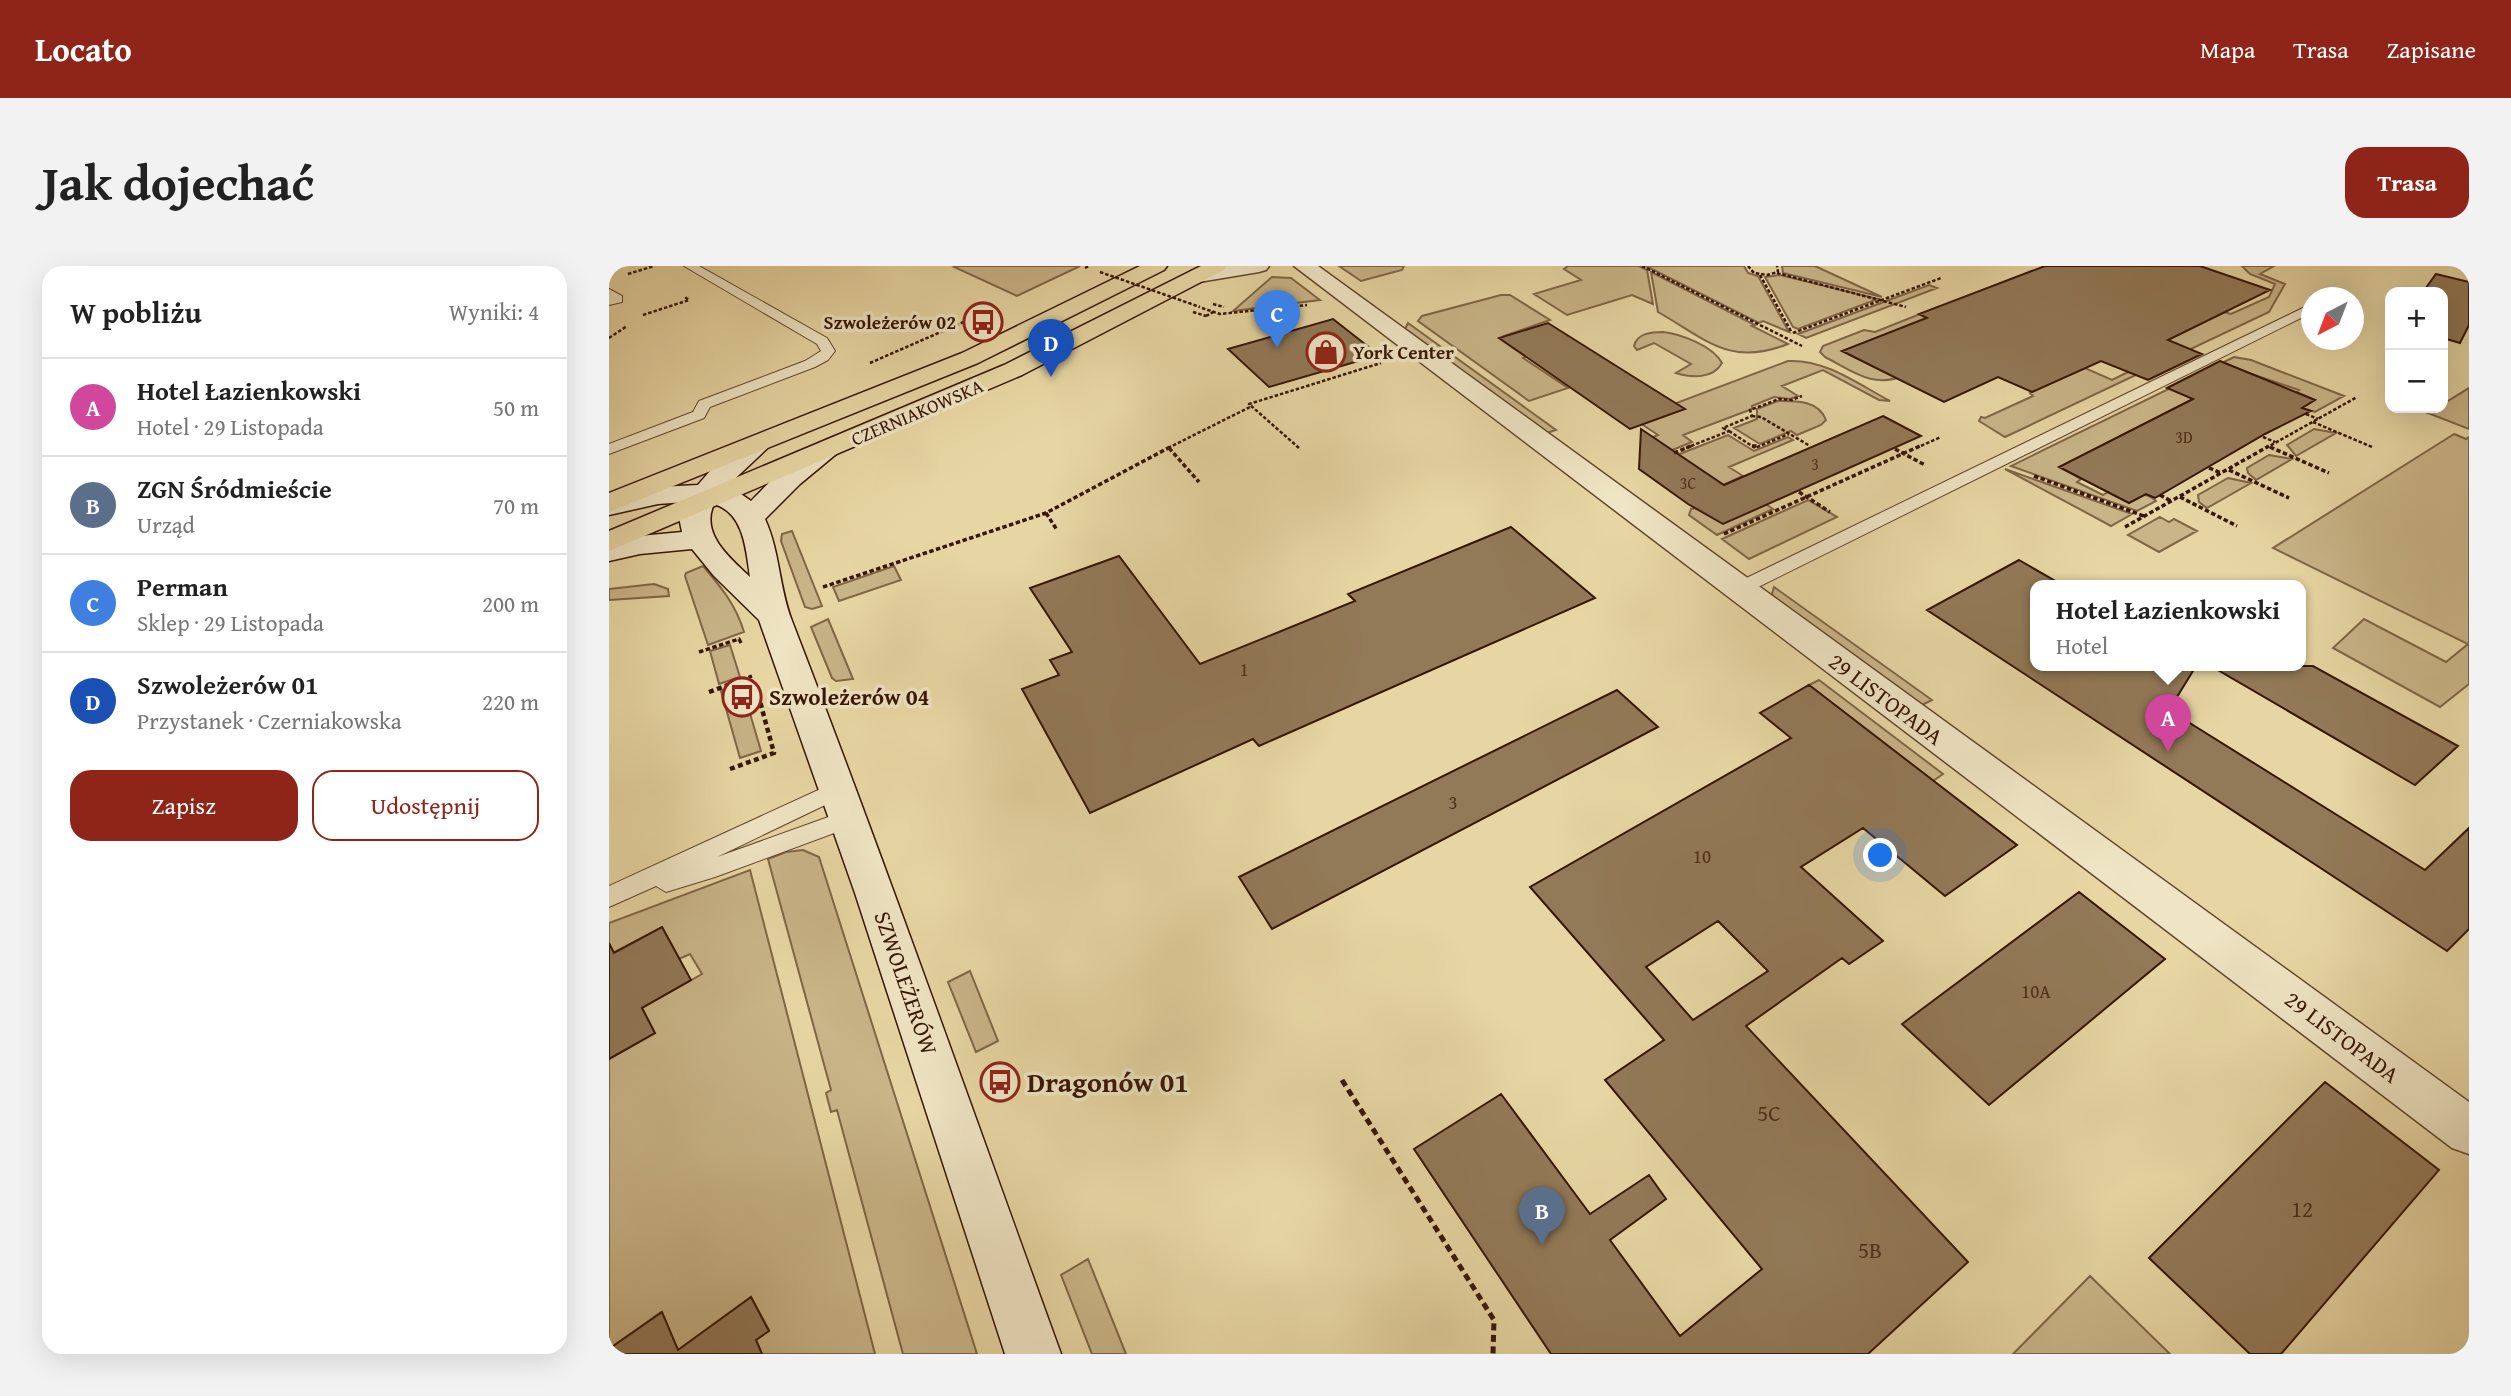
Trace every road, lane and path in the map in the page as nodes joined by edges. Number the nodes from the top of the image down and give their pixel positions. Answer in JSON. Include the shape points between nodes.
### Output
{"nodes":[{"id":1,"x":689,"y":266,"type":"edge"},
{"id":2,"x":1157,"y":266,"type":"edge"},
{"id":3,"x":1259,"y":266,"type":"edge"},
{"id":4,"x":1642,"y":266,"type":"edge"},
{"id":5,"x":1748,"y":266,"type":"edge"},
{"id":6,"x":1777,"y":266,"type":"edge"},
{"id":7,"x":1208,"y":271,"type":"edge"},
{"id":8,"x":1100,"y":272,"type":"dead end"},
{"id":9,"x":1777,"y":273,"type":"junction"},
{"id":10,"x":1760,"y":275,"type":"junction"},
{"id":11,"x":1305,"y":278,"type":"edge"},
{"id":12,"x":1941,"y":278,"type":"dead end"},
{"id":13,"x":725,"y":285,"type":"junction"},
{"id":14,"x":609,"y":293,"type":"edge"},
{"id":15,"x":1883,"y":299,"type":"junction"},
{"id":16,"x":609,"y":301,"type":"edge"},
{"id":17,"x":1224,"y":307,"type":"dead end"},
{"id":18,"x":1906,"y":307,"type":"dead end"},
{"id":19,"x":1215,"y":312,"type":"junction"},
{"id":20,"x":2301,"y":314,"type":"edge"},
{"id":21,"x":643,"y":315,"type":"dead end"},
{"id":22,"x":1206,"y":316,"type":"dead end"},
{"id":23,"x":1793,"y":333,"type":"junction"},
{"id":24,"x":1785,"y":338,"type":"junction"},
{"id":25,"x":1802,"y":346,"type":"dead end"},
{"id":26,"x":1386,"y":361,"type":"dead end"},
{"id":27,"x":1802,"y":396,"type":"dead end"},
{"id":28,"x":2357,"y":397,"type":"dead end"},
{"id":29,"x":1252,"y":406,"type":"junction"},
{"id":30,"x":2306,"y":414,"type":"dead end"},
{"id":31,"x":1752,"y":416,"type":"junction"},
{"id":32,"x":2318,"y":419,"type":"junction"},
{"id":33,"x":2313,"y":422,"type":"junction"},
{"id":34,"x":1729,"y":431,"type":"junction"},
{"id":35,"x":1789,"y":434,"type":"junction"},
{"id":36,"x":1941,"y":437,"type":"dead end"},
{"id":37,"x":2263,"y":438,"type":"dead end"},
{"id":38,"x":761,"y":442,"type":"junction"},
{"id":39,"x":2275,"y":443,"type":"junction"},
{"id":40,"x":1810,"y":446,"type":"dead end"},
{"id":41,"x":2269,"y":446,"type":"junction"},
{"id":42,"x":2372,"y":447,"type":"dead end"},
{"id":43,"x":1169,"y":448,"type":"junction"},
{"id":44,"x":1299,"y":448,"type":"dead end"},
{"id":45,"x":609,"y":449,"type":"edge"},
{"id":46,"x":1895,"y":449,"type":"dead end"},
{"id":47,"x":828,"y":450,"type":"junction"},
{"id":48,"x":1674,"y":453,"type":"dead end"},
{"id":49,"x":1904,"y":454,"type":"junction"},
{"id":50,"x":1927,"y":467,"type":"dead end"},
{"id":51,"x":2209,"y":468,"type":"dead end"},
{"id":52,"x":2228,"y":469,"type":"junction"},
{"id":53,"x":2221,"y":473,"type":"junction"},
{"id":54,"x":2329,"y":473,"type":"dead end"},
{"id":55,"x":2029,"y":474,"type":"dead end"},
{"id":56,"x":1199,"y":482,"type":"dead end"},
{"id":57,"x":1798,"y":492,"type":"dead end"},
{"id":58,"x":2160,"y":495,"type":"dead end"},
{"id":59,"x":1807,"y":497,"type":"junction"},
{"id":60,"x":2179,"y":497,"type":"junction"},
{"id":61,"x":2289,"y":498,"type":"dead end"},
{"id":62,"x":707,"y":499,"type":"junction"},
{"id":63,"x":2171,"y":501,"type":"junction"},
{"id":64,"x":609,"y":504,"type":"edge"},
{"id":65,"x":1830,"y":512,"type":"dead end"},
{"id":66,"x":1046,"y":513,"type":"junction"},
{"id":67,"x":2145,"y":516,"type":"junction"},
{"id":68,"x":749,"y":519,"type":"junction"},
{"id":69,"x":2237,"y":526,"type":"dead end"},
{"id":70,"x":2125,"y":527,"type":"dead end"},
{"id":71,"x":1057,"y":530,"type":"dead end"},
{"id":72,"x":1714,"y":539,"type":"dead end"},
{"id":73,"x":699,"y":540,"type":"junction"},
{"id":74,"x":609,"y":542,"type":"edge"},
{"id":75,"x":609,"y":552,"type":"edge"},
{"id":76,"x":823,"y":587,"type":"dead end"},
{"id":77,"x":1739,"y":589,"type":"junction"},
{"id":78,"x":773,"y":615,"type":"junction"},
{"id":79,"x":744,"y":651,"type":"dead end"},
{"id":80,"x":699,"y":652,"type":"dead end"},
{"id":81,"x":748,"y":663,"type":"dead end"},
{"id":82,"x":753,"y":676,"type":"junction"},
{"id":83,"x":709,"y":692,"type":"dead end"},
{"id":84,"x":730,"y":769,"type":"dead end"},
{"id":85,"x":843,"y":804,"type":"junction"},
{"id":86,"x":610,"y":897,"type":"edge"},
{"id":87,"x":1342,"y":1080,"type":"dead end"},
{"id":88,"x":2469,"y":1131,"type":"edge"},
{"id":89,"x":1033,"y":1354,"type":"edge"},
{"id":90,"x":1493,"y":1354,"type":"edge"}],
"edges":[{"from":1,"to":13,"type":"lane"},
{"from":2,"to":38,"type":"main road","name":"CZERNIAKOWSKA","via":[[970,358]]},
{"from":3,"to":7,"type":"street"},
{"from":4,"to":24,"type":"path"},
{"from":5,"to":10,"type":"path"},
{"from":6,"to":9,"type":"path"},
{"from":7,"to":47,"type":"main road","name":"CZERNIAKOWSKA","via":[[1013,370]]},
{"from":8,"to":19,"type":"path","bridge":true},
{"from":9,"to":10,"type":"path"},
{"from":9,"to":15,"type":"path"},
{"from":10,"to":23,"type":"path"},
{"from":11,"to":19,"type":"path","via":[[1250,312]]},
{"from":11,"to":77,"type":"street","name":"29 LISTOPADA"},
{"from":12,"to":15,"type":"path"},
{"from":13,"to":21,"type":"path"},
{"from":13,"to":45,"type":"lane","via":[[822,341],[828,351],[810,364],[704,404],[699,415]]},
{"from":14,"to":16,"type":"lane","via":[[617,299]]},
{"from":15,"to":18,"type":"path"},
{"from":15,"to":23,"type":"path"},
{"from":17,"to":19,"type":"path","bridge":true},
{"from":19,"to":22,"type":"path","bridge":true},
{"from":20,"to":77,"type":"lane"},
{"from":23,"to":24,"type":"path"},
{"from":24,"to":25,"type":"path"},
{"from":26,"to":29,"type":"path","via":[[1249,404]]},
{"from":27,"to":31,"type":"path","via":[[1750,410]]},
{"from":28,"to":32,"type":"path"},
{"from":29,"to":43,"type":"path"},
{"from":29,"to":44,"type":"path"},
{"from":30,"to":32,"type":"path"},
{"from":31,"to":34,"type":"path","via":[[1723,428]]},
{"from":31,"to":35,"type":"path"},
{"from":32,"to":33,"type":"path"},
{"from":33,"to":39,"type":"path"},
{"from":33,"to":42,"type":"path"},
{"from":34,"to":35,"type":"path","via":[[1755,448]]},
{"from":34,"to":48,"type":"path"},
{"from":35,"to":40,"type":"path"},
{"from":36,"to":49,"type":"path"},
{"from":37,"to":39,"type":"path"},
{"from":38,"to":62,"type":"street"},
{"from":38,"to":64,"type":"main road","name":"CZERNIAKOWSKA"},
{"from":39,"to":41,"type":"path"},
{"from":41,"to":52,"type":"path"},
{"from":41,"to":54,"type":"path"},
{"from":43,"to":56,"type":"path"},
{"from":43,"to":66,"type":"path"},
{"from":46,"to":49,"type":"path"},
{"from":47,"to":62,"type":"main road","name":"CZERNIAKOWSKA"},
{"from":47,"to":68,"type":"street","via":[[790,478]]},
{"from":49,"to":50,"type":"path"},
{"from":49,"to":59,"type":"path"},
{"from":51,"to":53,"type":"path"},
{"from":52,"to":53,"type":"path"},
{"from":52,"to":61,"type":"path"},
{"from":53,"to":60,"type":"path"},
{"from":55,"to":67,"type":"path"},
{"from":57,"to":59,"type":"path"},
{"from":58,"to":63,"type":"path"},
{"from":59,"to":65,"type":"path"},
{"from":59,"to":72,"type":"path"},
{"from":60,"to":63,"type":"path"},
{"from":60,"to":69,"type":"path"},
{"from":62,"to":64,"type":"street","via":[[655,496]]},
{"from":62,"to":68,"type":"street","via":[[744,509]]},
{"from":62,"to":73,"type":"street","via":[[694,518]]},
{"from":62,"to":74,"type":"main road","name":"CZERNIAKOWSKA"},
{"from":63,"to":67,"type":"path"},
{"from":66,"to":71,"type":"path"},
{"from":66,"to":76,"type":"path"},
{"from":67,"to":70,"type":"path"},
{"from":68,"to":78,"type":"street","name":"SZWOLEŻERÓW","via":[[766,568]]},
{"from":73,"to":75,"type":"street"},
{"from":73,"to":78,"type":"street","name":"SZWOLEŻERÓW"},
{"from":77,"to":88,"type":"street","name":"29 LISTOPADA"},
{"from":78,"to":85,"type":"street","name":"SZWOLEŻERÓW"},
{"from":79,"to":80,"type":"path","via":[[739,639]]},
{"from":81,"to":82,"type":"path"},
{"from":82,"to":83,"type":"path"},
{"from":82,"to":84,"type":"path","via":[[774,753]]},
{"from":85,"to":86,"type":"lane"},
{"from":85,"to":86,"type":"lane","via":[[706,870]]},
{"from":85,"to":89,"type":"street","name":"SZWOLEŻERÓW"},
{"from":87,"to":90,"type":"path","via":[[1494,1320]]}]}
